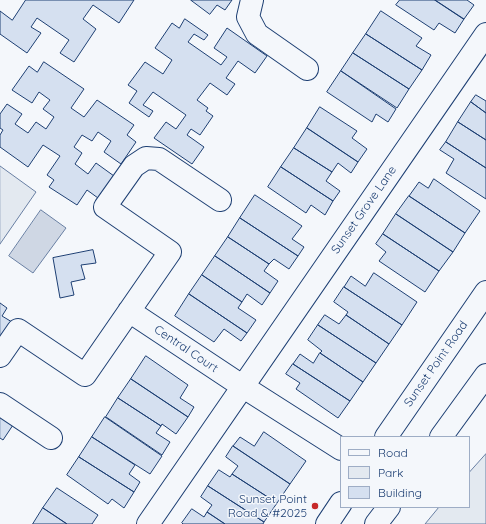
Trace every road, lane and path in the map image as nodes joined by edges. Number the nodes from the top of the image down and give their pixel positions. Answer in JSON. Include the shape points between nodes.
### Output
{"nodes":[{"id":1,"x":252,"y":0,"type":"edge"},
{"id":2,"x":486,"y":34,"type":"edge"},
{"id":3,"x":307,"y":69,"type":"dead end"},
{"id":4,"x":220,"y":200,"type":"dead end"},
{"id":5,"x":486,"y":292,"type":"edge"},
{"id":6,"x":129,"y":311,"type":"junction"},
{"id":7,"x":0,"y":356,"type":"edge"},
{"id":8,"x":486,"y":375,"type":"edge"},
{"id":9,"x":242,"y":386,"type":"junction"},
{"id":10,"x":0,"y":404,"type":"edge"},
{"id":11,"x":387,"y":436,"type":"edge"},
{"id":12,"x":442,"y":436,"type":"edge"},
{"id":13,"x":51,"y":438,"type":"dead end"},
{"id":14,"x":340,"y":448,"type":"edge"},
{"id":15,"x":340,"y":504,"type":"edge"},
{"id":16,"x":388,"y":508,"type":"edge"},
{"id":17,"x":148,"y":524,"type":"edge"},
{"id":18,"x":326,"y":524,"type":"edge"},
{"id":19,"x":376,"y":524,"type":"edge"}],
"edges":[{"from":1,"to":3,"type":"street","via":[[248,17],[257,34]]},
{"from":2,"to":9,"type":"street","name":"Sunset Grove Lane"},
{"from":4,"to":6,"type":"street","via":[[159,159],[146,158],[134,166],[105,207],[170,252]]},
{"from":5,"to":11,"type":"street","name":"Sunset Point Road"},
{"from":6,"to":7,"type":"street","via":[[85,375],[18,330]]},
{"from":6,"to":9,"type":"street","name":"Central Court"},
{"from":8,"to":12,"type":"street"},
{"from":9,"to":14,"type":"street"},
{"from":9,"to":17,"type":"street","name":"Sunset Grove Lane"},
{"from":10,"to":13,"type":"street"},
{"from":15,"to":18,"type":"street"},
{"from":16,"to":19,"type":"street"}]}
